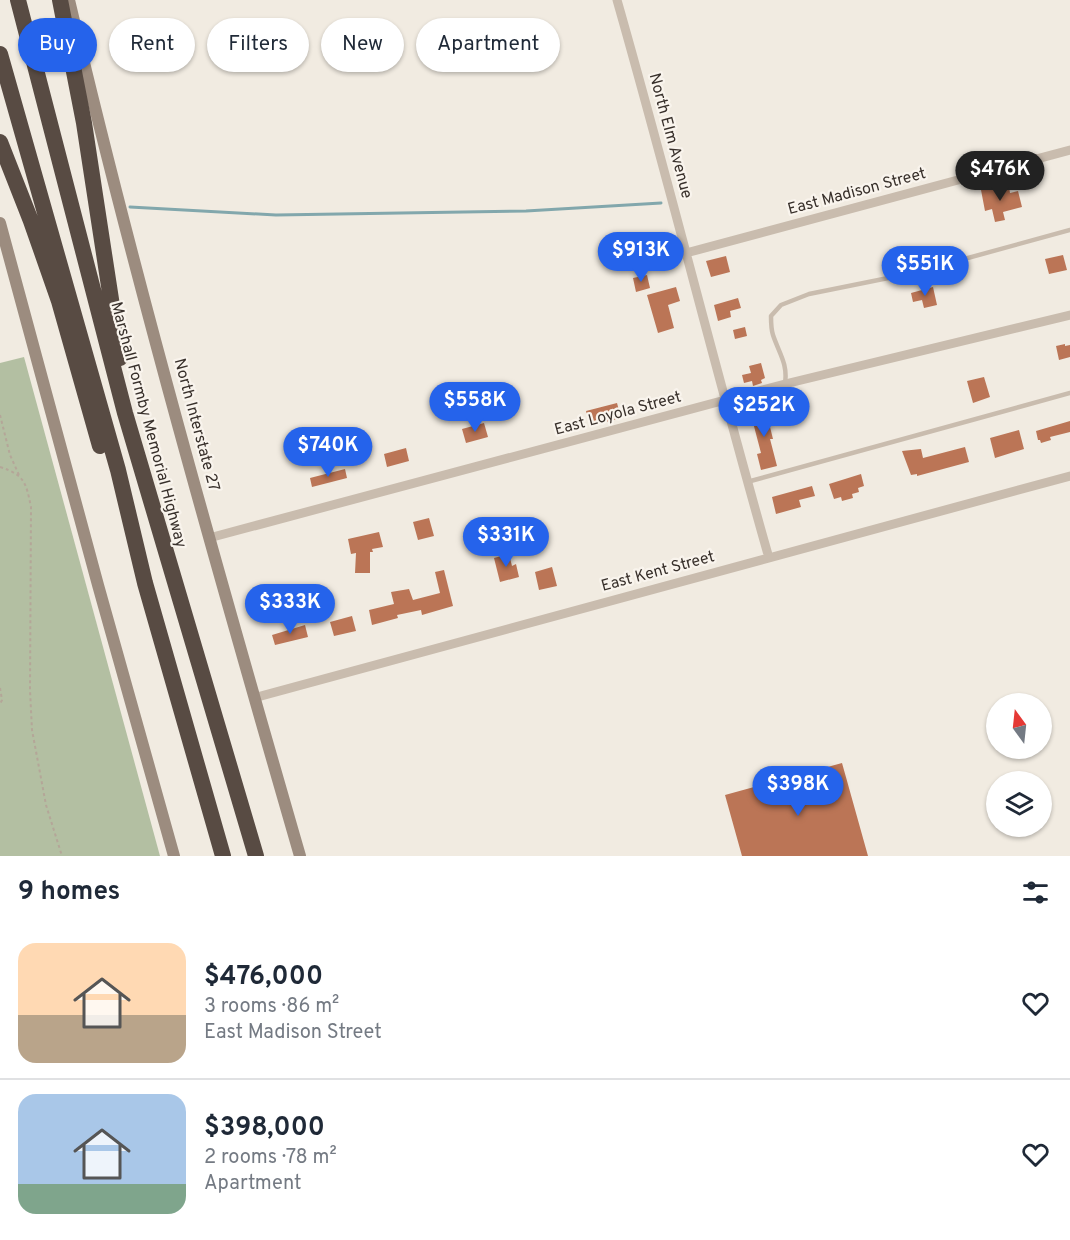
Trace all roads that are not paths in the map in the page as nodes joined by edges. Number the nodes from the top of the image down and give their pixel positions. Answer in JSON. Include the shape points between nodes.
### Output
{"nodes":[{"id":1,"x":18,"y":0,"type":"edge"},
{"id":2,"x":60,"y":0,"type":"edge"},
{"id":3,"x":69,"y":0,"type":"edge"},
{"id":4,"x":617,"y":0,"type":"edge"},
{"id":5,"x":0,"y":54,"type":"edge"},
{"id":6,"x":0,"y":142,"type":"edge"},
{"id":7,"x":1070,"y":150,"type":"edge"},
{"id":8,"x":0,"y":223,"type":"edge"},
{"id":9,"x":1070,"y":230,"type":"edge"},
{"id":10,"x":687,"y":253,"type":"junction"},
{"id":11,"x":1070,"y":315,"type":"edge"},
{"id":12,"x":785,"y":384,"type":"junction"},
{"id":13,"x":1070,"y":393,"type":"edge"},
{"id":14,"x":725,"y":400,"type":"junction"},
{"id":15,"x":124,"y":413,"type":"junction"},
{"id":16,"x":1070,"y":476,"type":"edge"},
{"id":17,"x":747,"y":482,"type":"junction"},
{"id":18,"x":209,"y":538,"type":"junction"},
{"id":19,"x":769,"y":558,"type":"junction"},
{"id":20,"x":140,"y":563,"type":"junction"},
{"id":21,"x":254,"y":698,"type":"junction"},
{"id":22,"x":174,"y":856,"type":"edge"},
{"id":23,"x":224,"y":856,"type":"edge"},
{"id":24,"x":256,"y":856,"type":"edge"},
{"id":25,"x":300,"y":856,"type":"edge"}],
"edges":[{"from":1,"to":15,"type":"highway","name":"Marshall Formby Memorial Highway"},
{"from":2,"to":15,"type":"highway","via":[[84,123],[122,366]]},
{"from":3,"to":18,"type":"main road","name":"North Interstate 27"},
{"from":4,"to":10,"type":"street","name":"North Elm Avenue"},
{"from":5,"to":20,"type":"highway","via":[[109,437]]},
{"from":6,"to":20,"type":"highway","via":[[58,301],[124,527]]},
{"from":7,"to":10,"type":"street","name":"East Madison Street"},
{"from":8,"to":22,"type":"main road"},
{"from":9,"to":12,"type":"lane","via":[[913,273],[809,294],[781,306],[771,316],[772,334],[787,373]]},
{"from":10,"to":14,"type":"street","name":"North Elm Avenue"},
{"from":11,"to":12,"type":"street","name":"East Loyola Street"},
{"from":12,"to":14,"type":"street","name":"East Loyola Street"},
{"from":13,"to":17,"type":"lane"},
{"from":14,"to":17,"type":"street","name":"North Elm Avenue"},
{"from":14,"to":18,"type":"street","name":"East Loyola Street"},
{"from":15,"to":24,"type":"highway","name":"Marshall Formby Memorial Highway"},
{"from":16,"to":19,"type":"street","name":"East Kent Street"},
{"from":17,"to":19,"type":"street","name":"North Elm Avenue"},
{"from":18,"to":21,"type":"main road","name":"North Interstate 27"},
{"from":19,"to":21,"type":"street","name":"East Kent Street"},
{"from":20,"to":23,"type":"highway"},
{"from":21,"to":25,"type":"main road","name":"North Interstate 27"}]}
